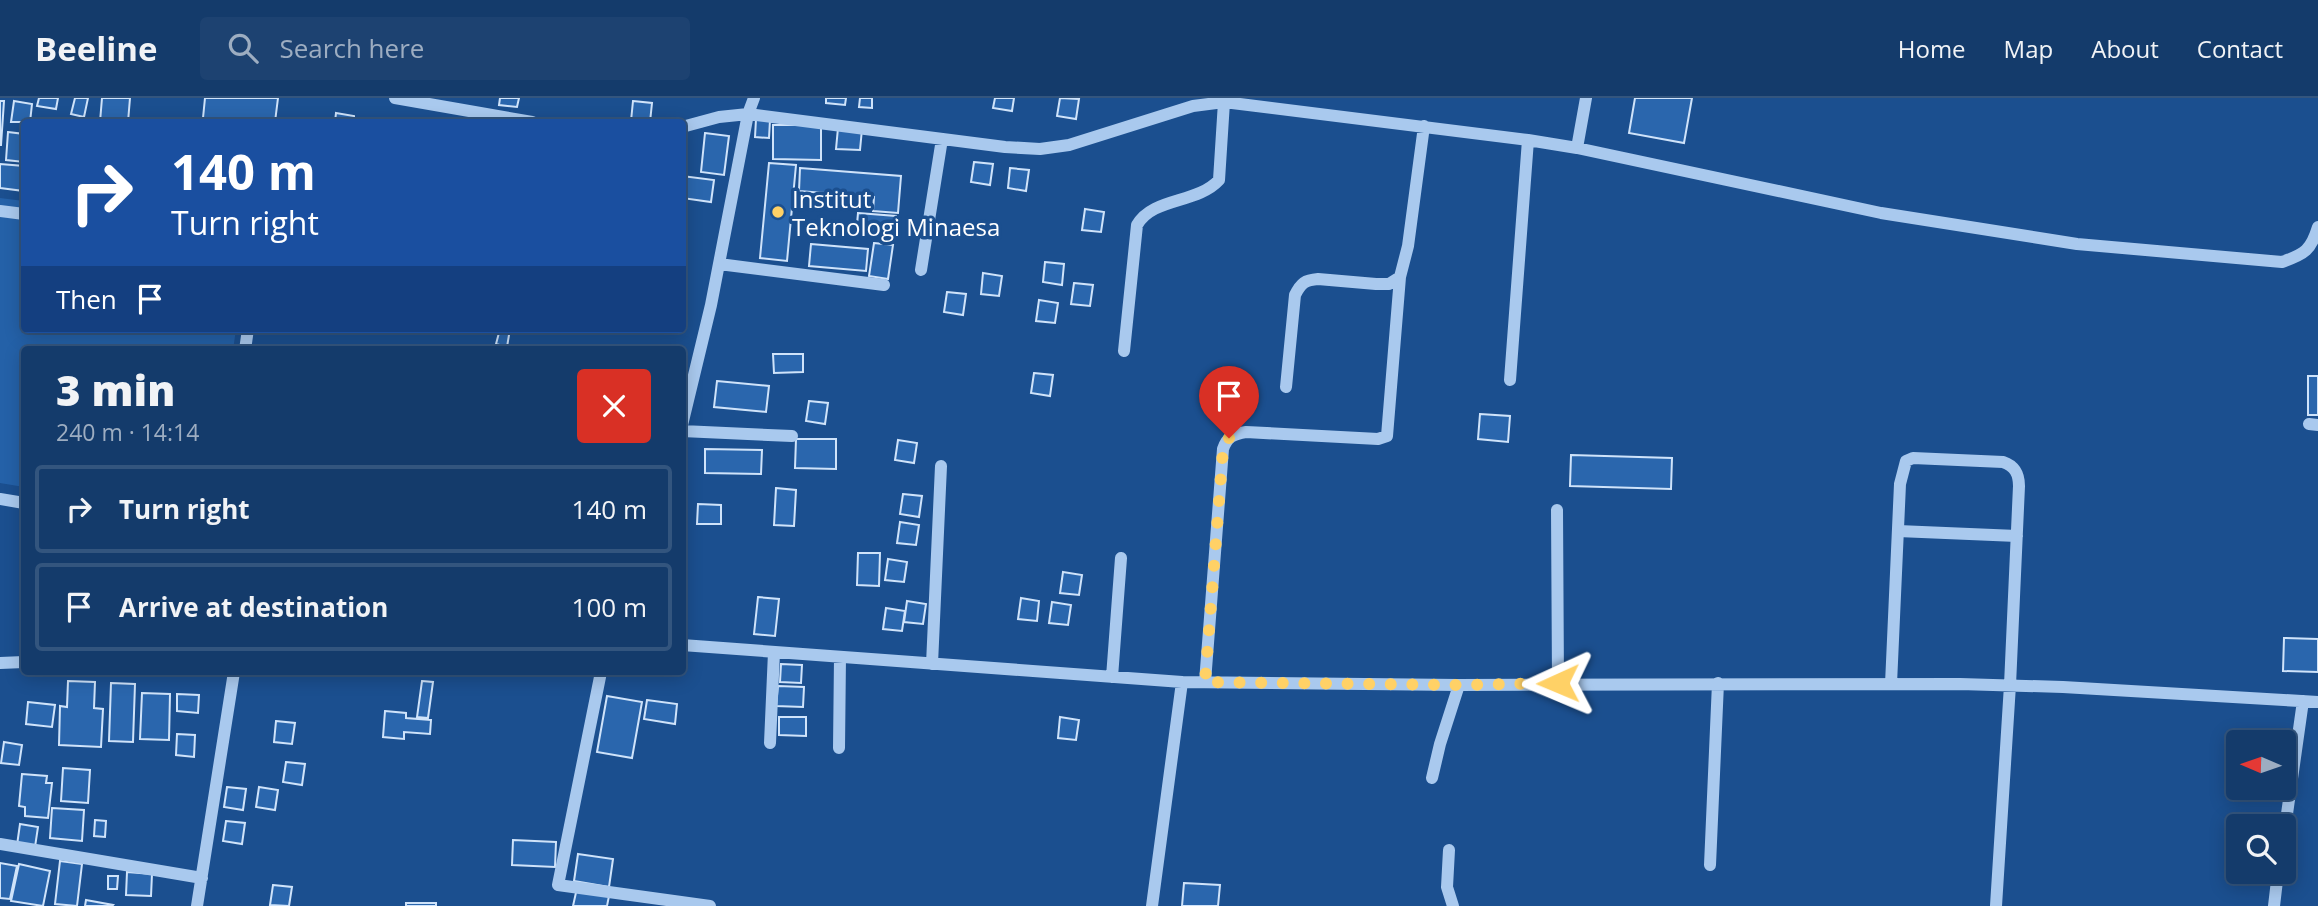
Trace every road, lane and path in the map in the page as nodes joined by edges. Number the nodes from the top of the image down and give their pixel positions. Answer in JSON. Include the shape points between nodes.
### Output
{"nodes":[{"id":1,"x":395,"y":98,"type":"edge"},
{"id":2,"x":754,"y":98,"type":"edge"},
{"id":3,"x":1586,"y":98,"type":"edge"},
{"id":4,"x":1224,"y":102,"type":"junction"},
{"id":5,"x":748,"y":114,"type":"junction"},
{"id":6,"x":515,"y":119,"type":"edge"},
{"id":7,"x":686,"y":126,"type":"edge"},
{"id":8,"x":1424,"y":126,"type":"junction"},
{"id":9,"x":942,"y":139,"type":"junction"},
{"id":10,"x":1528,"y":140,"type":"junction"},
{"id":11,"x":1577,"y":148,"type":"junction"},
{"id":12,"x":0,"y":211,"type":"edge"},
{"id":13,"x":21,"y":214,"type":"edge"},
{"id":14,"x":2318,"y":227,"type":"edge"},
{"id":15,"x":719,"y":264,"type":"junction"},
{"id":16,"x":921,"y":270,"type":"dead end"},
{"id":17,"x":1400,"y":277,"type":"junction"},
{"id":18,"x":884,"y":285,"type":"dead end"},
{"id":19,"x":1124,"y":351,"type":"dead end"},
{"id":20,"x":1510,"y":380,"type":"dead end"},
{"id":21,"x":1286,"y":387,"type":"dead end"},
{"id":22,"x":686,"y":404,"type":"edge"},
{"id":23,"x":686,"y":431,"type":"edge"},
{"id":24,"x":792,"y":436,"type":"dead end"},
{"id":25,"x":941,"y":466,"type":"dead end"},
{"id":26,"x":0,"y":499,"type":"edge"},
{"id":27,"x":21,"y":502,"type":"edge"},
{"id":28,"x":1557,"y":510,"type":"dead end"},
{"id":29,"x":1898,"y":531,"type":"junction"},
{"id":30,"x":2017,"y":536,"type":"junction"},
{"id":31,"x":1121,"y":558,"type":"dead end"},
{"id":32,"x":686,"y":645,"type":"edge"},
{"id":33,"x":774,"y":652,"type":"junction"},
{"id":34,"x":840,"y":657,"type":"junction"},
{"id":35,"x":21,"y":662,"type":"edge"},
{"id":36,"x":0,"y":663,"type":"edge"},
{"id":37,"x":932,"y":664,"type":"junction"},
{"id":38,"x":235,"y":675,"type":"edge"},
{"id":39,"x":600,"y":675,"type":"edge"},
{"id":40,"x":1112,"y":677,"type":"junction"},
{"id":41,"x":1182,"y":682,"type":"junction"},
{"id":42,"x":1205,"y":682,"type":"junction"},
{"id":43,"x":1558,"y":683,"type":"junction"},
{"id":44,"x":1718,"y":683,"type":"junction"},
{"id":45,"x":1891,"y":684,"type":"junction"},
{"id":46,"x":1459,"y":685,"type":"junction"},
{"id":47,"x":2010,"y":685,"type":"junction"},
{"id":48,"x":2303,"y":701,"type":"junction"},
{"id":49,"x":2318,"y":702,"type":"edge"},
{"id":50,"x":770,"y":743,"type":"dead end"},
{"id":51,"x":839,"y":748,"type":"dead end"},
{"id":52,"x":1432,"y":778,"type":"dead end"},
{"id":53,"x":2287,"y":814,"type":"edge"},
{"id":54,"x":0,"y":844,"type":"edge"},
{"id":55,"x":1449,"y":850,"type":"dead end"},
{"id":56,"x":1710,"y":865,"type":"dead end"},
{"id":57,"x":202,"y":878,"type":"junction"},
{"id":58,"x":2277,"y":884,"type":"edge"},
{"id":59,"x":197,"y":906,"type":"edge"},
{"id":60,"x":710,"y":906,"type":"edge"},
{"id":61,"x":1152,"y":906,"type":"edge"},
{"id":62,"x":1453,"y":906,"type":"edge"},
{"id":63,"x":1996,"y":906,"type":"edge"},
{"id":64,"x":2274,"y":906,"type":"edge"}],
"edges":[{"from":1,"to":6,"type":"street"},
{"from":2,"to":5,"type":"street"},
{"from":3,"to":11,"type":"street"},
{"from":4,"to":8,"type":"street"},
{"from":4,"to":9,"type":"street","via":[[1193,106],[1069,145],[1040,149]]},
{"from":4,"to":19,"type":"street","via":[[1219,180],[1205,191],[1147,213],[1137,225]]},
{"from":5,"to":7,"type":"street"},
{"from":5,"to":9,"type":"street"},
{"from":5,"to":15,"type":"street"},
{"from":8,"to":10,"type":"street"},
{"from":8,"to":17,"type":"street"},
{"from":9,"to":16,"type":"street"},
{"from":10,"to":11,"type":"street"},
{"from":10,"to":20,"type":"street"},
{"from":11,"to":14,"type":"street","via":[[1881,214],[2077,244],[2282,262],[2304,254]]},
{"from":12,"to":13,"type":"street"},
{"from":15,"to":18,"type":"street"},
{"from":15,"to":22,"type":"street"},
{"from":17,"to":21,"type":"street","via":[[1389,284],[1307,279],[1300,285],[1294,295]]},
{"from":17,"to":42,"type":"street","via":[[1387,436],[1246,432],[1226,441]]},
{"from":23,"to":24,"type":"street"},
{"from":25,"to":37,"type":"street"},
{"from":26,"to":27,"type":"street"},
{"from":28,"to":43,"type":"street"},
{"from":29,"to":30,"type":"street"},
{"from":29,"to":30,"type":"street","via":[[1902,469],[1906,461],[1921,458],[2010,464],[2019,476]]},
{"from":29,"to":45,"type":"street"},
{"from":30,"to":47,"type":"street"},
{"from":31,"to":40,"type":"street"},
{"from":32,"to":33,"type":"street"},
{"from":33,"to":34,"type":"street"},
{"from":33,"to":50,"type":"street"},
{"from":34,"to":37,"type":"street"},
{"from":34,"to":51,"type":"street"},
{"from":35,"to":36,"type":"street"},
{"from":37,"to":40,"type":"street"},
{"from":38,"to":57,"type":"street"},
{"from":39,"to":60,"type":"street","via":[[558,885]]},
{"from":40,"to":41,"type":"street"},
{"from":41,"to":42,"type":"street"},
{"from":41,"to":61,"type":"street"},
{"from":42,"to":46,"type":"street"},
{"from":43,"to":44,"type":"street"},
{"from":43,"to":46,"type":"street"},
{"from":44,"to":45,"type":"street"},
{"from":44,"to":56,"type":"street"},
{"from":45,"to":47,"type":"street"},
{"from":46,"to":52,"type":"street"},
{"from":47,"to":48,"type":"street"},
{"from":47,"to":63,"type":"street"},
{"from":48,"to":49,"type":"street"},
{"from":48,"to":53,"type":"street"},
{"from":54,"to":57,"type":"street"},
{"from":55,"to":62,"type":"street","via":[[1447,887]]},
{"from":57,"to":59,"type":"street"},
{"from":58,"to":64,"type":"street"}]}
